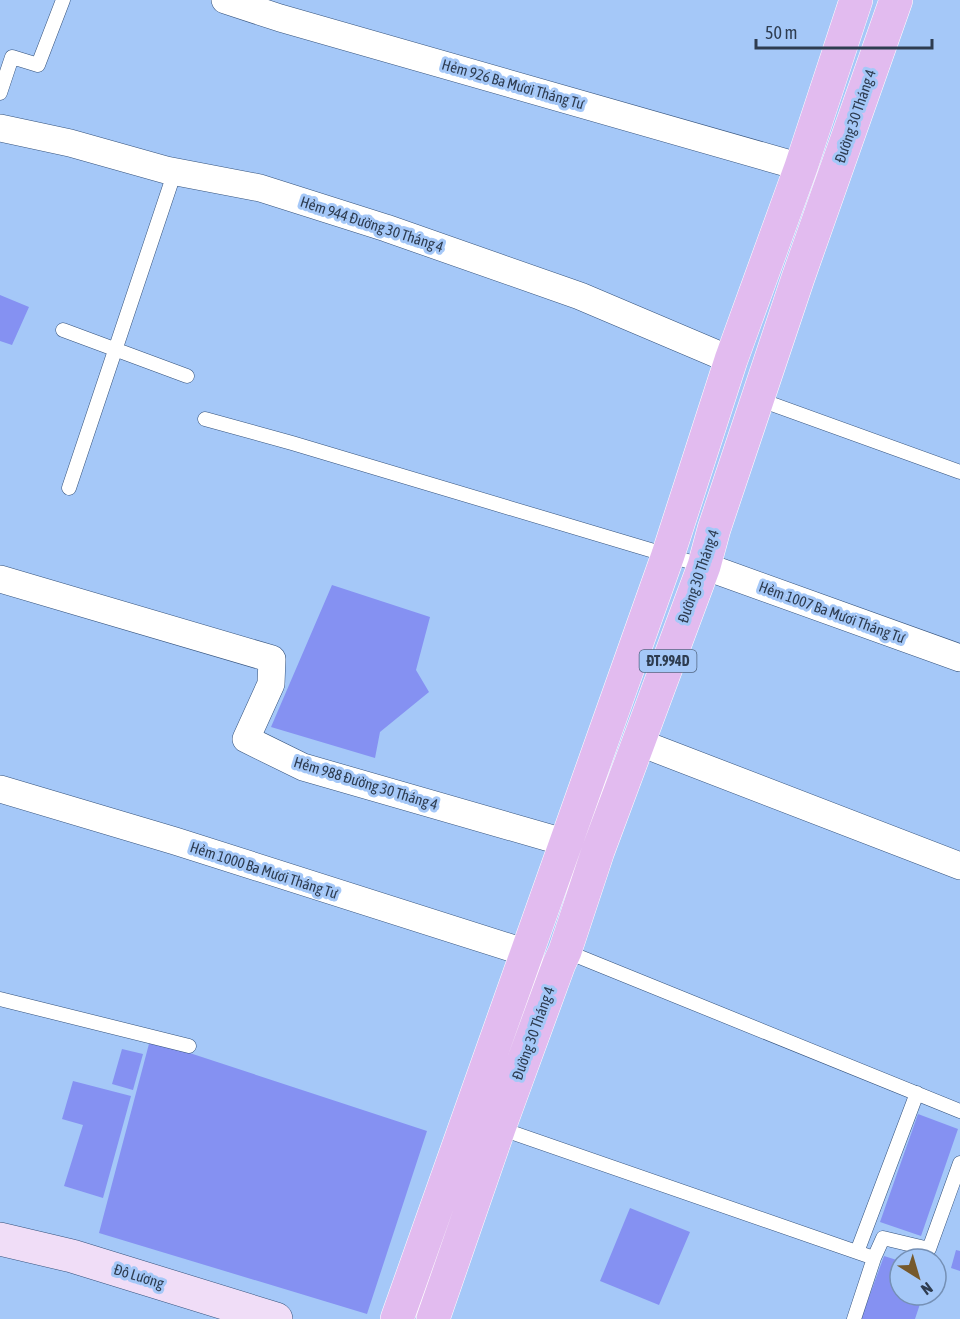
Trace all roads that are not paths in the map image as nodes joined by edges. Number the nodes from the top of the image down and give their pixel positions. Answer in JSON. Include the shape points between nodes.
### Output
{"nodes":[{"id":1,"x":63,"y":0,"type":"edge"},
{"id":2,"x":225,"y":0,"type":"edge"},
{"id":3,"x":856,"y":0,"type":"edge"},
{"id":4,"x":896,"y":0,"type":"edge"},
{"id":5,"x":6,"y":55,"type":"edge"},
{"id":6,"x":0,"y":93,"type":"edge"},
{"id":7,"x":0,"y":128,"type":"edge"},
{"id":8,"x":801,"y":167,"type":"junction"},
{"id":9,"x":175,"y":171,"type":"junction"},
{"id":10,"x":63,"y":330,"type":"dead end"},
{"id":11,"x":115,"y":348,"type":"junction"},
{"id":12,"x":731,"y":360,"type":"junction"},
{"id":13,"x":187,"y":376,"type":"dead end"},
{"id":14,"x":758,"y":399,"type":"junction"},
{"id":15,"x":205,"y":419,"type":"dead end"},
{"id":16,"x":960,"y":472,"type":"edge"},
{"id":17,"x":69,"y":488,"type":"dead end"},
{"id":18,"x":668,"y":555,"type":"junction"},
{"id":19,"x":704,"y":566,"type":"junction"},
{"id":20,"x":0,"y":579,"type":"edge"},
{"id":21,"x":960,"y":658,"type":"edge"},
{"id":22,"x":638,"y":741,"type":"junction"},
{"id":23,"x":0,"y":789,"type":"edge"},
{"id":24,"x":567,"y":843,"type":"junction"},
{"id":25,"x":960,"y":866,"type":"edge"},
{"id":26,"x":565,"y":951,"type":"junction"},
{"id":27,"x":527,"y":953,"type":"junction"},
{"id":28,"x":0,"y":999,"type":"edge"},
{"id":29,"x":189,"y":1046,"type":"dead end"},
{"id":30,"x":917,"y":1093,"type":"junction"},
{"id":31,"x":960,"y":1110,"type":"edge"},
{"id":32,"x":499,"y":1128,"type":"junction"},
{"id":33,"x":960,"y":1163,"type":"edge"},
{"id":34,"x":0,"y":1239,"type":"edge"},
{"id":35,"x":856,"y":1252,"type":"junction"},
{"id":36,"x":874,"y":1258,"type":"junction"},
{"id":37,"x":276,"y":1319,"type":"edge"},
{"id":38,"x":397,"y":1319,"type":"edge"},
{"id":39,"x":433,"y":1319,"type":"edge"},
{"id":40,"x":854,"y":1319,"type":"edge"}],
"edges":[{"from":1,"to":5,"type":"lane","via":[[38,65]]},
{"from":2,"to":8,"type":"street","name":"Hẻm 926 Ba Mươi Tháng Tư"},
{"from":3,"to":8,"type":"main road","number":"ĐT.994D"},
{"from":4,"to":14,"type":"main road","name":"Đường 30 Tháng 4","number":"ĐT.994D"},
{"from":5,"to":6,"type":"lane"},
{"from":7,"to":9,"type":"street","name":"Hẻm 944 Đường 30 Tháng 4","via":[[70,142]]},
{"from":8,"to":12,"type":"main road","number":"ĐT.994D"},
{"from":9,"to":11,"type":"lane"},
{"from":9,"to":12,"type":"street","name":"Hẻm 944 Đường 30 Tháng 4","via":[[260,188],[397,232],[580,296]]},
{"from":10,"to":11,"type":"lane"},
{"from":11,"to":13,"type":"lane"},
{"from":11,"to":17,"type":"lane"},
{"from":12,"to":18,"type":"main road","number":"ĐT.994D"},
{"from":14,"to":16,"type":"lane"},
{"from":14,"to":19,"type":"main road","name":"Đường 30 Tháng 4","number":"ĐT.994D"},
{"from":15,"to":18,"type":"lane"},
{"from":18,"to":19,"type":"lane"},
{"from":18,"to":24,"type":"main road","number":"ĐT.994D"},
{"from":19,"to":21,"type":"street","name":"Hẻm 1007 Ba Mươi Tháng Tư"},
{"from":19,"to":22,"type":"main road","name":"Đường 30 Tháng 4","number":"ĐT.994D"},
{"from":20,"to":24,"type":"street","name":"Hẻm 988 Đường 30 Tháng 4","via":[[272,659],[272,684],[246,739],[303,767]]},
{"from":22,"to":25,"type":"street"},
{"from":22,"to":26,"type":"main road","name":"Đường 30 Tháng 4","number":"ĐT.994D"},
{"from":23,"to":27,"type":"street","name":"Hẻm 1000 Ba Mươi Tháng Tư"},
{"from":24,"to":27,"type":"main road","number":"ĐT.994D"},
{"from":26,"to":30,"type":"lane"},
{"from":26,"to":32,"type":"main road","name":"Đường 30 Tháng 4","number":"ĐT.994D"},
{"from":27,"to":38,"type":"main road","number":"ĐT.994D"},
{"from":28,"to":29,"type":"lane"},
{"from":30,"to":31,"type":"lane"},
{"from":30,"to":35,"type":"lane"},
{"from":32,"to":35,"type":"lane"},
{"from":32,"to":39,"type":"main road","name":"Đường 30 Tháng 4","number":"ĐT.994D"},
{"from":33,"to":36,"type":"lane","via":[[928,1249],[883,1238]]},
{"from":34,"to":37,"type":"street","name":"Đô Lương","via":[[72,1256]]},
{"from":35,"to":36,"type":"lane"},
{"from":36,"to":40,"type":"lane"}]}
